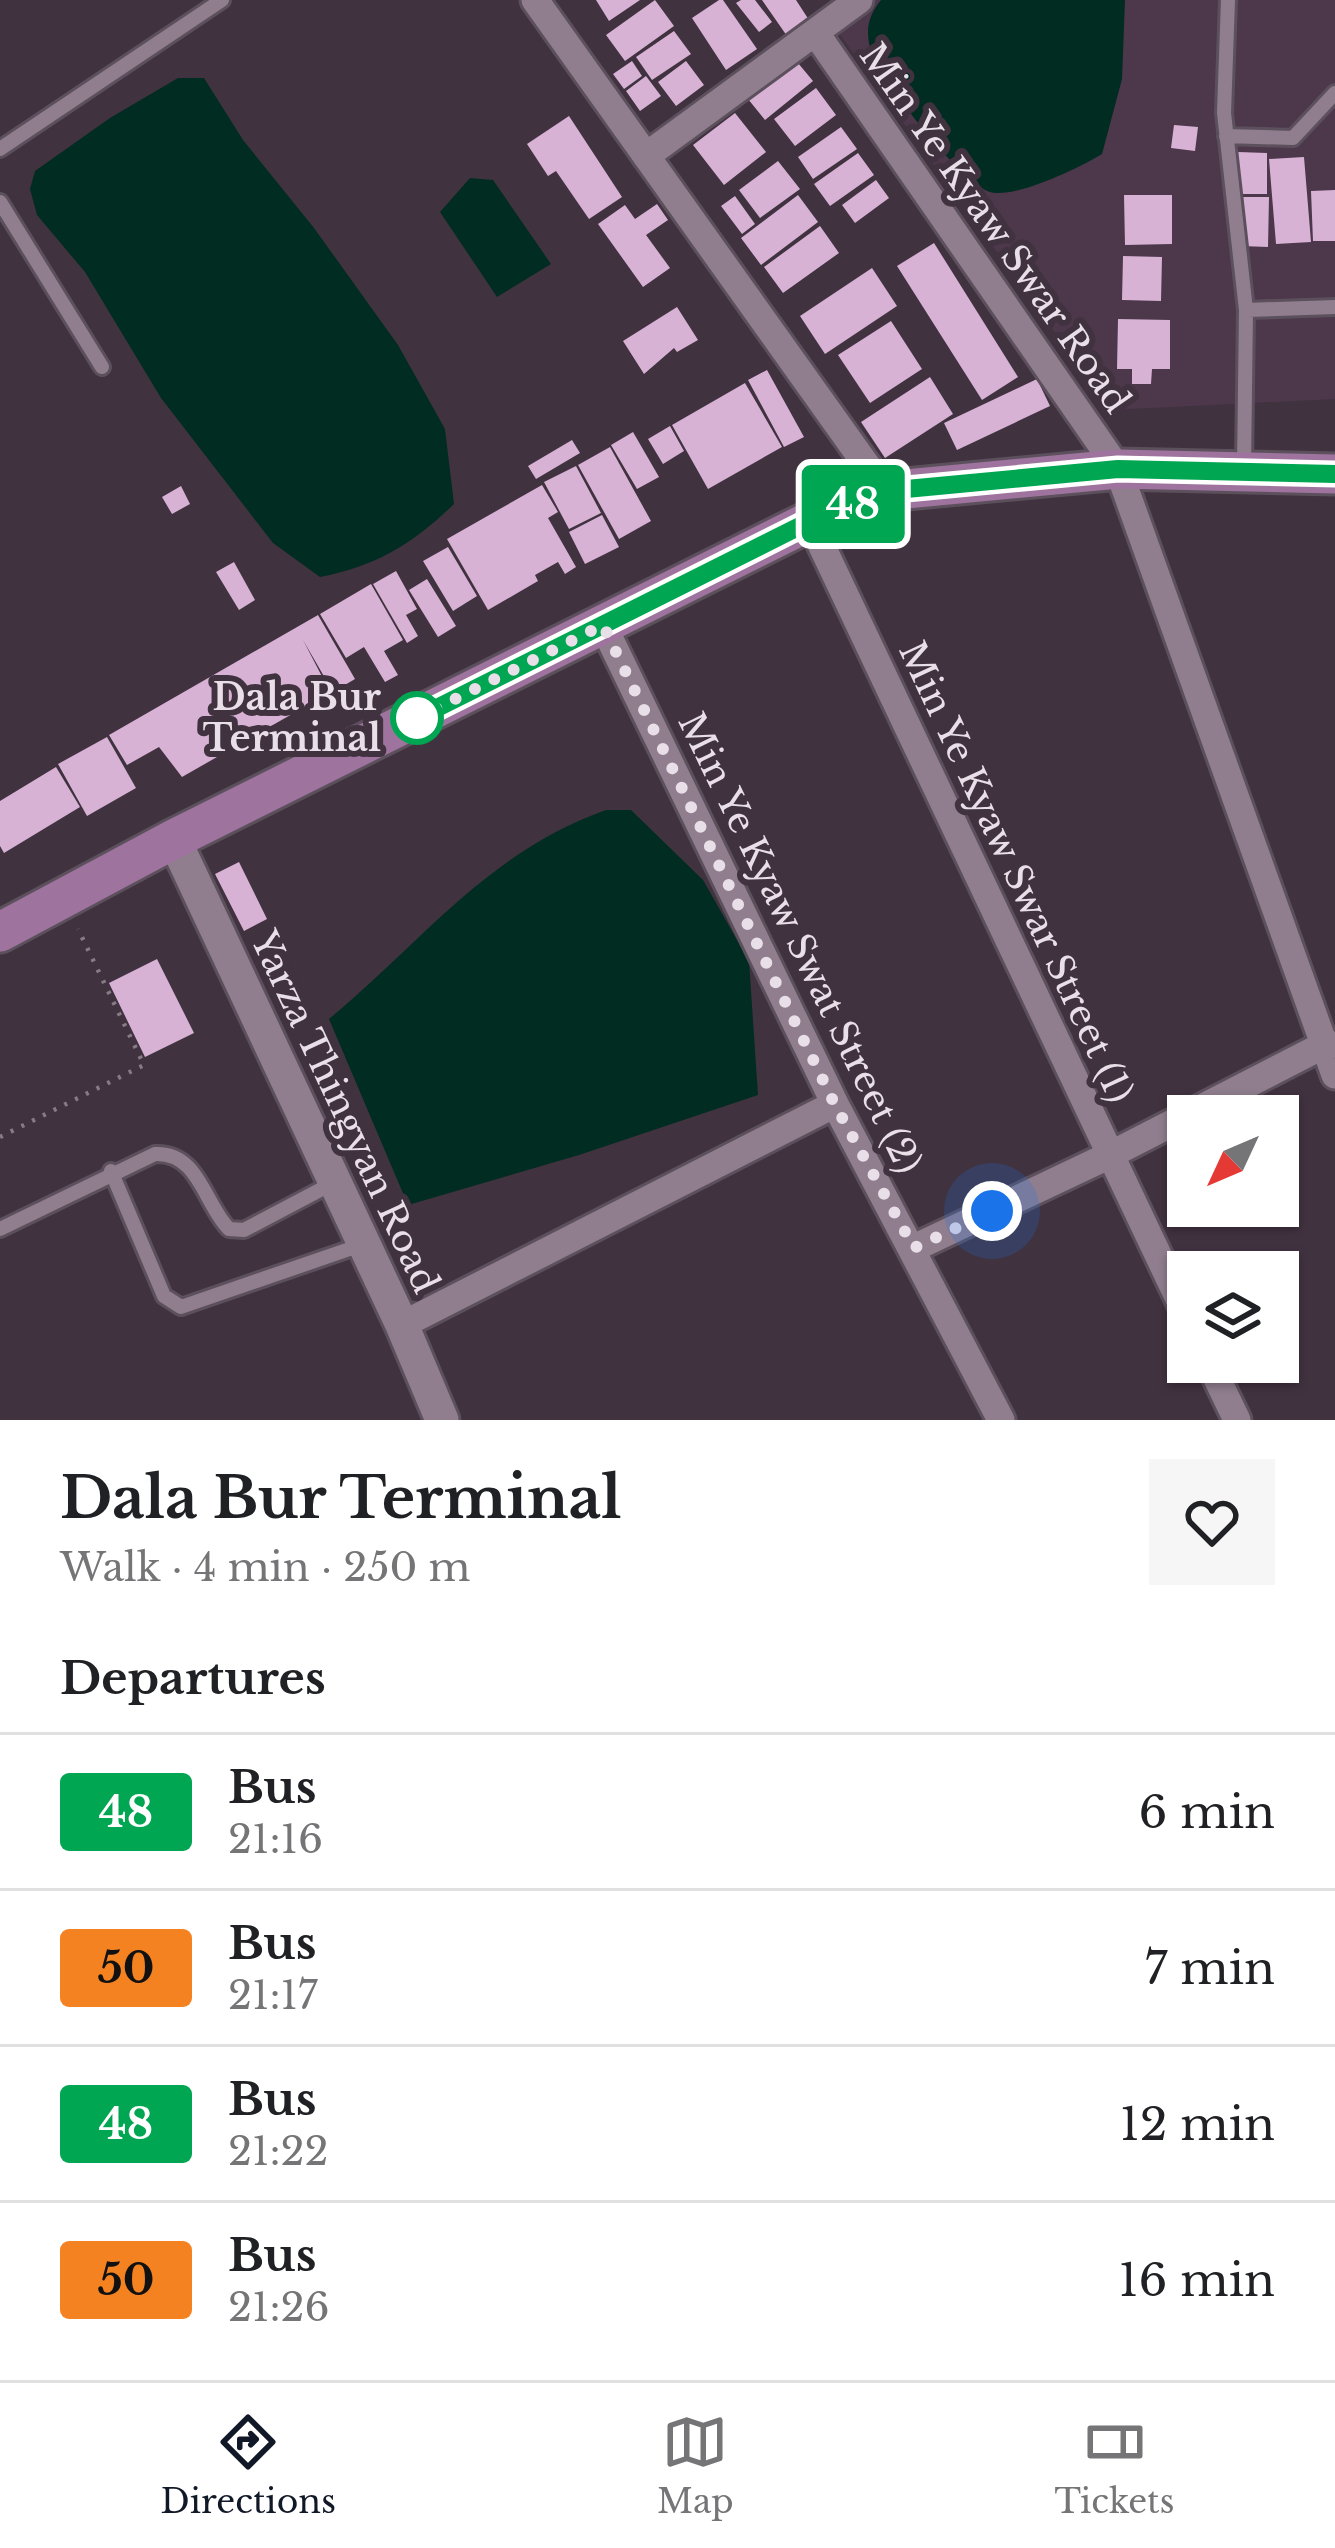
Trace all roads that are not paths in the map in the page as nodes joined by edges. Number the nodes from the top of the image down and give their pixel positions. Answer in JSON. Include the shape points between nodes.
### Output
{"nodes":[{"id":1,"x":222,"y":0,"type":"edge"},
{"id":2,"x":859,"y":0,"type":"edge"},
{"id":3,"x":1228,"y":0,"type":"edge"},
{"id":4,"x":546,"y":4,"type":"edge"},
{"id":5,"x":815,"y":32,"type":"junction"},
{"id":6,"x":1335,"y":93,"type":"edge"},
{"id":7,"x":1226,"y":136,"type":"junction"},
{"id":8,"x":0,"y":149,"type":"edge"},
{"id":9,"x":646,"y":156,"type":"junction"},
{"id":10,"x":0,"y":202,"type":"edge"},
{"id":11,"x":1335,"y":307,"type":"edge"},
{"id":12,"x":1246,"y":310,"type":"junction"},
{"id":13,"x":102,"y":367,"type":"dead end"},
{"id":14,"x":1118,"y":469,"type":"junction"},
{"id":15,"x":1244,"y":472,"type":"junction"},
{"id":16,"x":1335,"y":474,"type":"edge"},
{"id":17,"x":885,"y":491,"type":"junction"},
{"id":18,"x":810,"y":521,"type":"junction"},
{"id":19,"x":603,"y":625,"type":"junction"},
{"id":20,"x":173,"y":839,"type":"junction"},
{"id":21,"x":0,"y":932,"type":"edge"},
{"id":22,"x":1328,"y":1046,"type":"edge"},
{"id":23,"x":1335,"y":1075,"type":"edge"},
{"id":24,"x":835,"y":1105,"type":"junction"},
{"id":25,"x":1110,"y":1155,"type":"junction"},
{"id":26,"x":111,"y":1171,"type":"junction"},
{"id":27,"x":335,"y":1182,"type":"junction"},
{"id":28,"x":0,"y":1229,"type":"edge"},
{"id":29,"x":364,"y":1244,"type":"junction"},
{"id":30,"x":914,"y":1248,"type":"junction"},
{"id":31,"x":1167,"y":1274,"type":"edge"},
{"id":32,"x":402,"y":1324,"type":"junction"},
{"id":33,"x":1219,"y":1383,"type":"edge"},
{"id":34,"x":442,"y":1420,"type":"edge"},
{"id":35,"x":1001,"y":1420,"type":"edge"},
{"id":36,"x":1237,"y":1420,"type":"edge"}],
"edges":[{"from":1,"to":8,"type":"lane"},
{"from":2,"to":5,"type":"street"},
{"from":3,"to":7,"type":"lane"},
{"from":4,"to":9,"type":"street"},
{"from":5,"to":9,"type":"street"},
{"from":5,"to":14,"type":"street","name":"Min Ye Kyaw Swar Road"},
{"from":6,"to":7,"type":"lane","via":[[1293,138]]},
{"from":7,"to":12,"type":"lane"},
{"from":9,"to":17,"type":"street"},
{"from":10,"to":13,"type":"lane"},
{"from":11,"to":12,"type":"lane"},
{"from":12,"to":15,"type":"lane"},
{"from":14,"to":15,"type":"main road"},
{"from":14,"to":17,"type":"main road"},
{"from":14,"to":22,"type":"street","name":"Min Ye Kyaw Swar Road"},
{"from":15,"to":16,"type":"main road"},
{"from":17,"to":18,"type":"main road"},
{"from":18,"to":19,"type":"main road"},
{"from":18,"to":25,"type":"street","name":"Min Ye Kyaw Swar Street (1)"},
{"from":19,"to":20,"type":"main road"},
{"from":19,"to":24,"type":"street","name":"Min Ye Kyaw Swat Street (2)"},
{"from":20,"to":21,"type":"main road"},
{"from":20,"to":27,"type":"street","name":"Yarza Thingyan Road"},
{"from":22,"to":23,"type":"street","name":"Min Ye Kyaw Swar Road"},
{"from":22,"to":25,"type":"street"},
{"from":24,"to":30,"type":"street","name":"Min Ye Kyaw Swat Street (2)"},
{"from":24,"to":32,"type":"street"},
{"from":25,"to":30,"type":"street"},
{"from":25,"to":31,"type":"street","name":"Min Ye Kyaw Swar Street (1)"},
{"from":26,"to":27,"type":"lane","via":[[174,1155],[223,1224],[238,1231]]},
{"from":26,"to":28,"type":"lane"},
{"from":26,"to":29,"type":"lane","via":[[164,1296],[181,1307]]},
{"from":27,"to":29,"type":"street","name":"Yarza Thingyan Road"},
{"from":29,"to":32,"type":"street","name":"Yarza Thingyan Road"},
{"from":30,"to":35,"type":"street","name":"Min Ye Kyaw Swat Street (2)"},
{"from":32,"to":34,"type":"street","name":"Yarza Thingyan Road"},
{"from":33,"to":36,"type":"street"}]}
